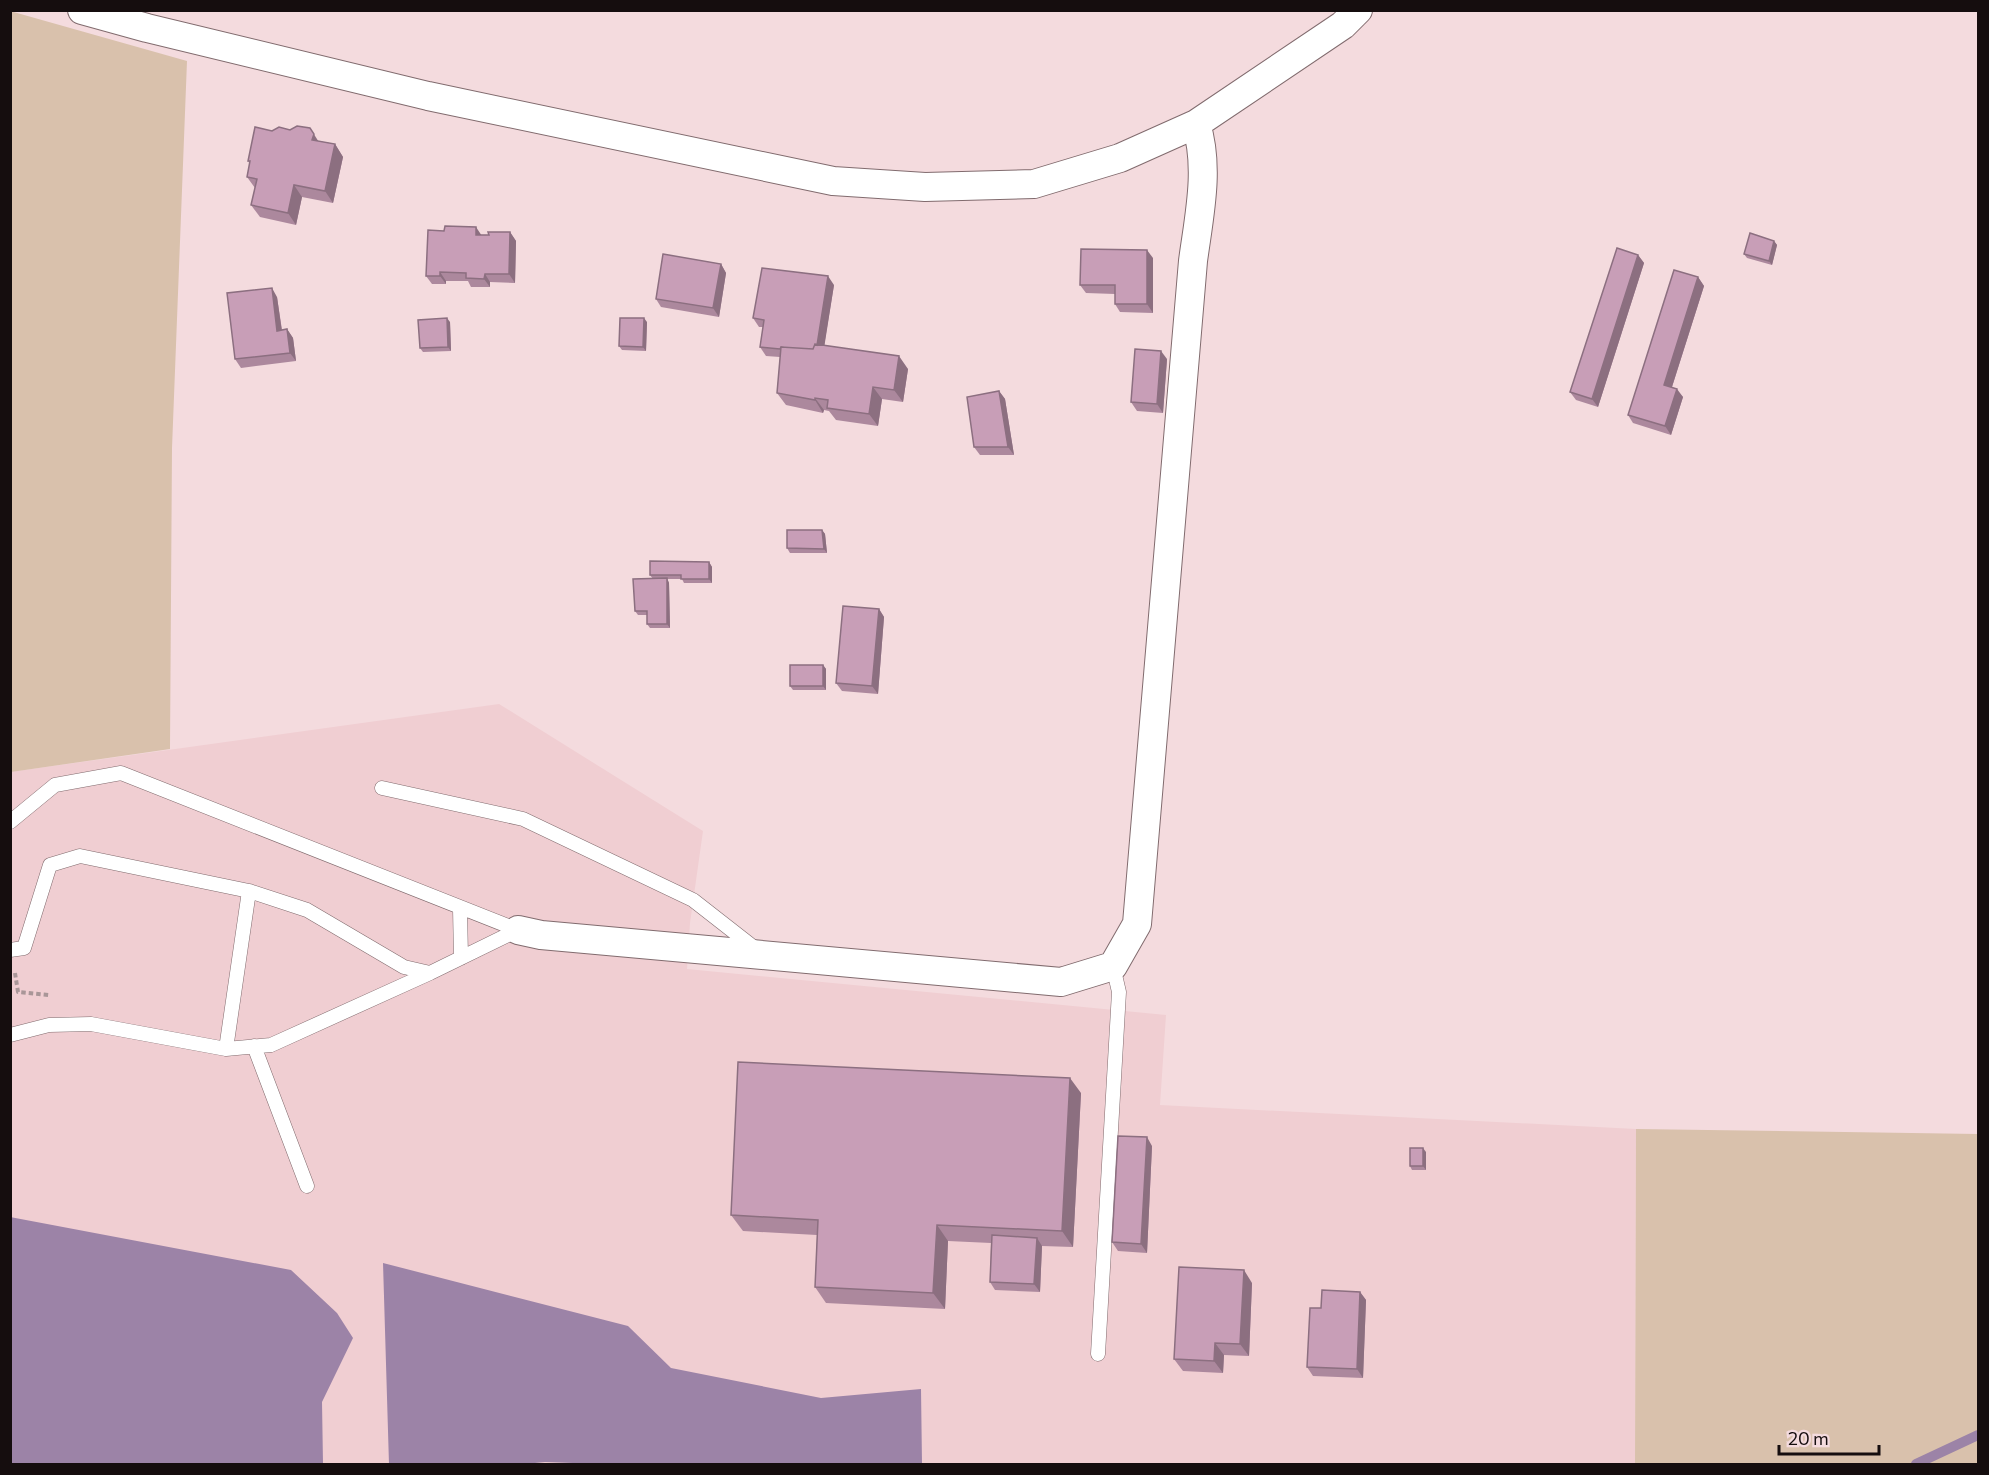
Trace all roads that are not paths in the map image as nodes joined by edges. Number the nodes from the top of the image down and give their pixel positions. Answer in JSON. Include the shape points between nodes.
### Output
{"nodes":[{"id":1,"x":82,"y":10,"type":"edge"},
{"id":2,"x":1358,"y":10,"type":"edge"},
{"id":3,"x":1196,"y":124,"type":"junction"},
{"id":4,"x":382,"y":788,"type":"dead end"},
{"id":5,"x":10,"y":822,"type":"edge"},
{"id":6,"x":249,"y":891,"type":"junction"},
{"id":7,"x":460,"y":908,"type":"junction"},
{"id":8,"x":518,"y":930,"type":"junction"},
{"id":9,"x":11,"y":950,"type":"edge"},
{"id":10,"x":764,"y":955,"type":"junction"},
{"id":11,"x":461,"y":958,"type":"junction"},
{"id":12,"x":1113,"y":966,"type":"junction"},
{"id":13,"x":430,"y":973,"type":"junction"},
{"id":14,"x":10,"y":1035,"type":"edge"},
{"id":15,"x":254,"y":1046,"type":"junction"},
{"id":16,"x":226,"y":1048,"type":"junction"},
{"id":17,"x":307,"y":1186,"type":"dead end"},
{"id":18,"x":1098,"y":1354,"type":"dead end"}],
"edges":[{"from":1,"to":3,"type":"street","via":[[428,96],[833,181],[925,188],[1034,184],[1120,158]]},
{"from":2,"to":3,"type":"street","via":[[1343,25]]},
{"from":3,"to":12,"type":"street","via":[[1202,142],[1202,185],[1137,924]]},
{"from":4,"to":10,"type":"lane","via":[[523,819],[693,900]]},
{"from":5,"to":7,"type":"lane","via":[[54,785],[121,773]]},
{"from":6,"to":9,"type":"lane","via":[[80,856],[50,865],[24,948]]},
{"from":6,"to":13,"type":"lane","via":[[308,910],[404,967]]},
{"from":6,"to":16,"type":"lane"},
{"from":7,"to":8,"type":"lane"},
{"from":7,"to":11,"type":"lane"},
{"from":8,"to":10,"type":"street"},
{"from":8,"to":11,"type":"lane"},
{"from":10,"to":12,"type":"street","via":[[1061,982]]},
{"from":11,"to":13,"type":"lane"},
{"from":12,"to":18,"type":"lane","via":[[1119,992]]},
{"from":13,"to":15,"type":"lane","via":[[271,1045]]},
{"from":14,"to":16,"type":"lane","via":[[49,1025],[92,1024]]},
{"from":15,"to":16,"type":"lane"},
{"from":15,"to":17,"type":"lane"}]}
